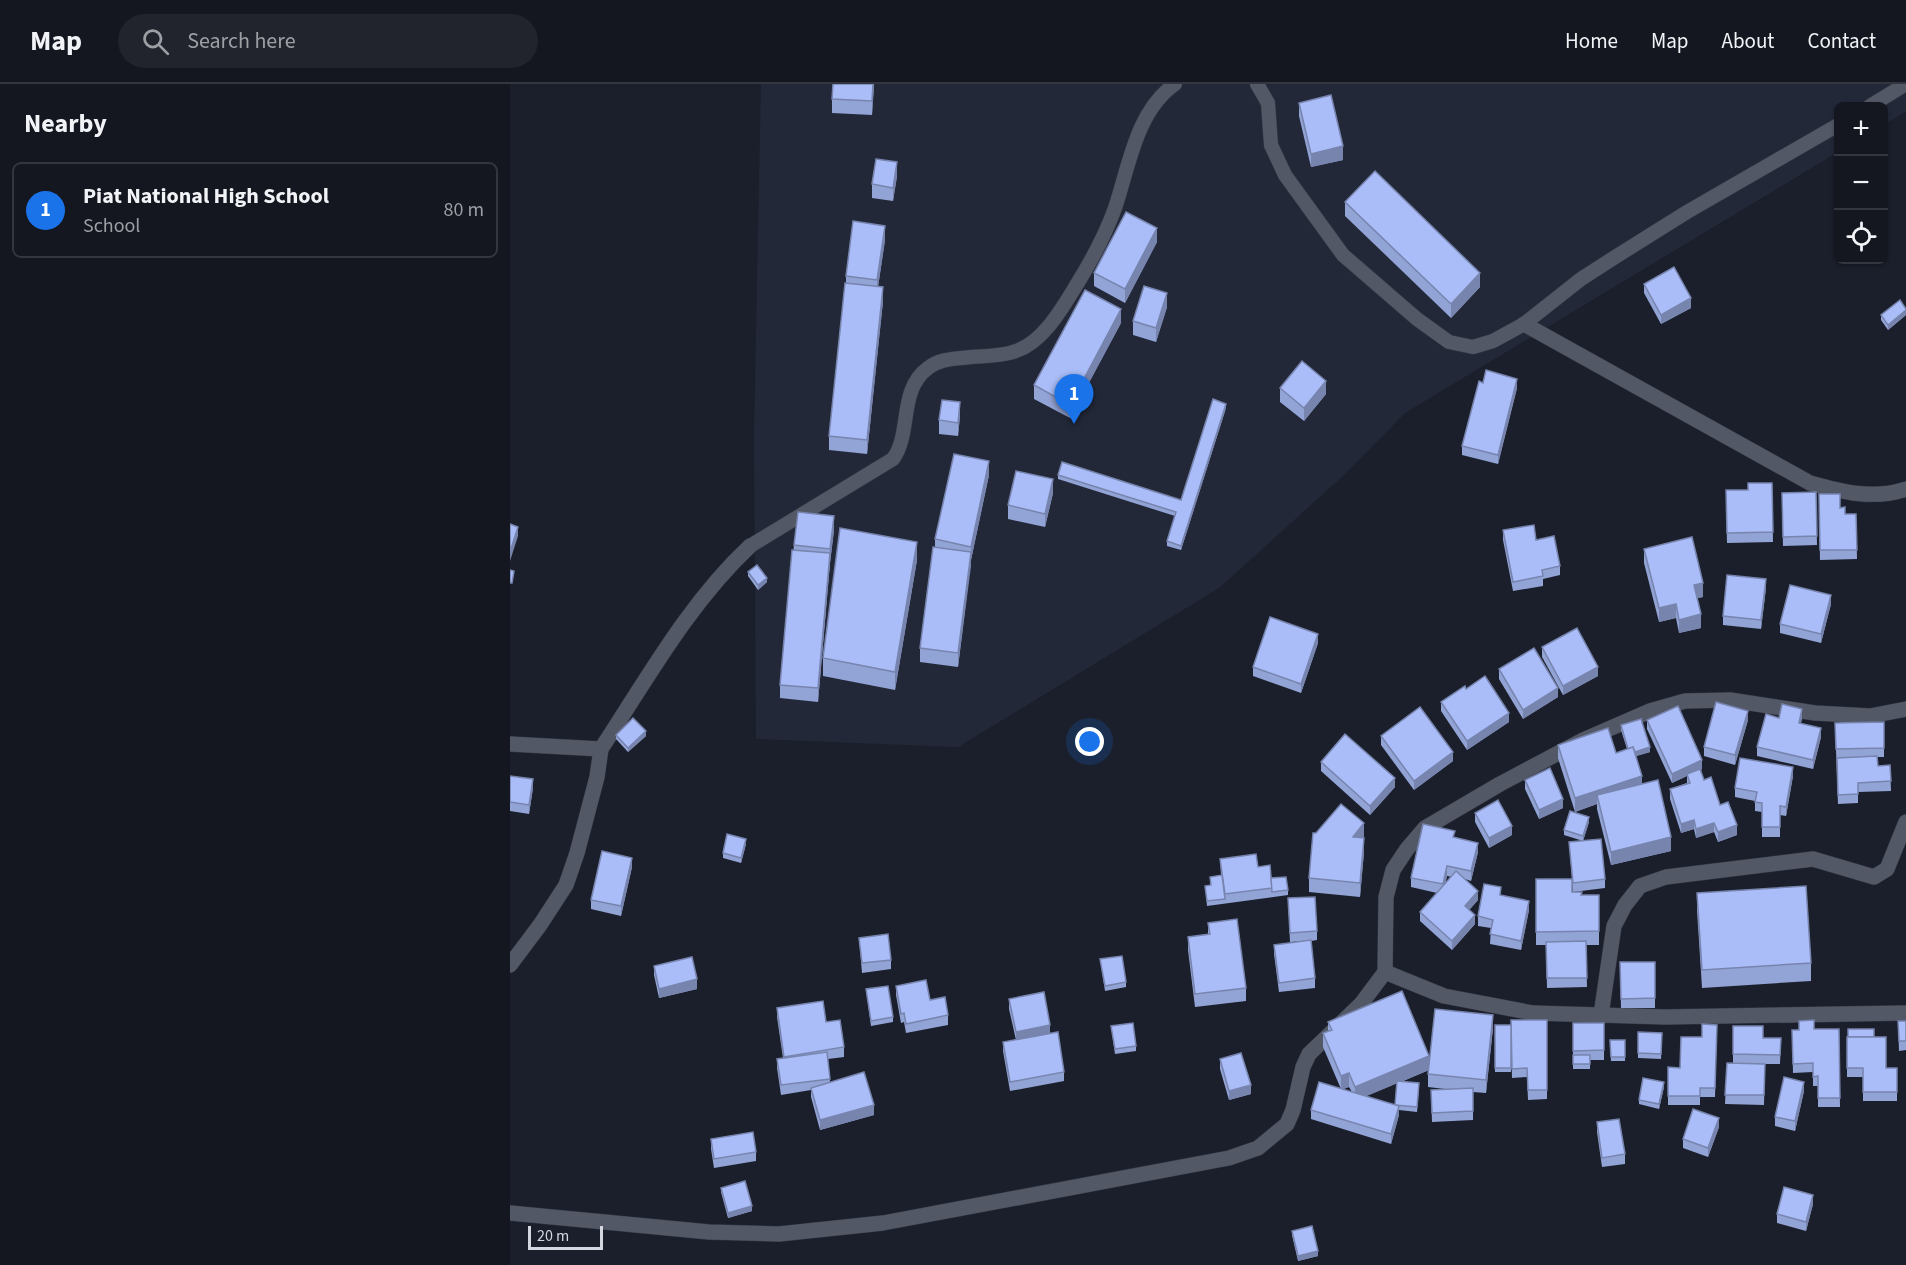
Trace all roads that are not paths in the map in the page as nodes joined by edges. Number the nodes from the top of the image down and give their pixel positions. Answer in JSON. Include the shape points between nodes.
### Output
{"nodes":[{"id":1,"x":1174,"y":84,"type":"edge"},
{"id":2,"x":1257,"y":84,"type":"edge"},
{"id":3,"x":1906,"y":84,"type":"edge"},
{"id":4,"x":1877,"y":102,"type":"edge"},
{"id":5,"x":1834,"y":128,"type":"edge"},
{"id":6,"x":1524,"y":324,"type":"junction"},
{"id":7,"x":1906,"y":489,"type":"edge"},
{"id":8,"x":750,"y":546,"type":"joint"},
{"id":9,"x":1906,"y":710,"type":"edge"},
{"id":10,"x":510,"y":744,"type":"edge"},
{"id":11,"x":601,"y":748,"type":"junction"},
{"id":12,"x":1906,"y":822,"type":"edge"},
{"id":13,"x":510,"y":965,"type":"edge"},
{"id":14,"x":1385,"y":972,"type":"junction"},
{"id":15,"x":1906,"y":1012,"type":"edge"},
{"id":16,"x":1601,"y":1015,"type":"junction"},
{"id":17,"x":510,"y":1213,"type":"edge"}],
"edges":[{"from":1,"to":8,"type":"lane","via":[[1163,92],[1147,118],[1128,160],[1114,210],[1093,255],[1042,334],[1016,351],[944,359],[927,369],[915,383],[893,459]]},
{"from":2,"to":6,"type":"lane","via":[[1268,103],[1271,145],[1285,174],[1342,255],[1449,342],[1473,347]]},
{"from":3,"to":4,"type":"lane"},
{"from":5,"to":6,"type":"lane","via":[[1612,259]]},
{"from":6,"to":7,"type":"street","via":[[1810,483],[1845,493],[1878,494]]},
{"from":8,"to":11,"type":"street","via":[[700,601]]},
{"from":9,"to":14,"type":"street","via":[[1870,716],[1815,713],[1730,700],[1685,701],[1650,711],[1581,741],[1425,828],[1407,849],[1393,870],[1386,897]]},
{"from":10,"to":11,"type":"street"},
{"from":11,"to":13,"type":"street","via":[[594,788],[566,885]]},
{"from":12,"to":16,"type":"street","via":[[1887,869],[1874,877],[1813,859],[1666,877],[1640,886],[1614,926]]},
{"from":14,"to":16,"type":"street","via":[[1444,996],[1533,1013]]},
{"from":14,"to":17,"type":"street","via":[[1361,1004],[1309,1054],[1287,1124],[1258,1148],[1229,1158],[883,1223],[779,1234],[709,1232]]},
{"from":15,"to":16,"type":"street"}]}
